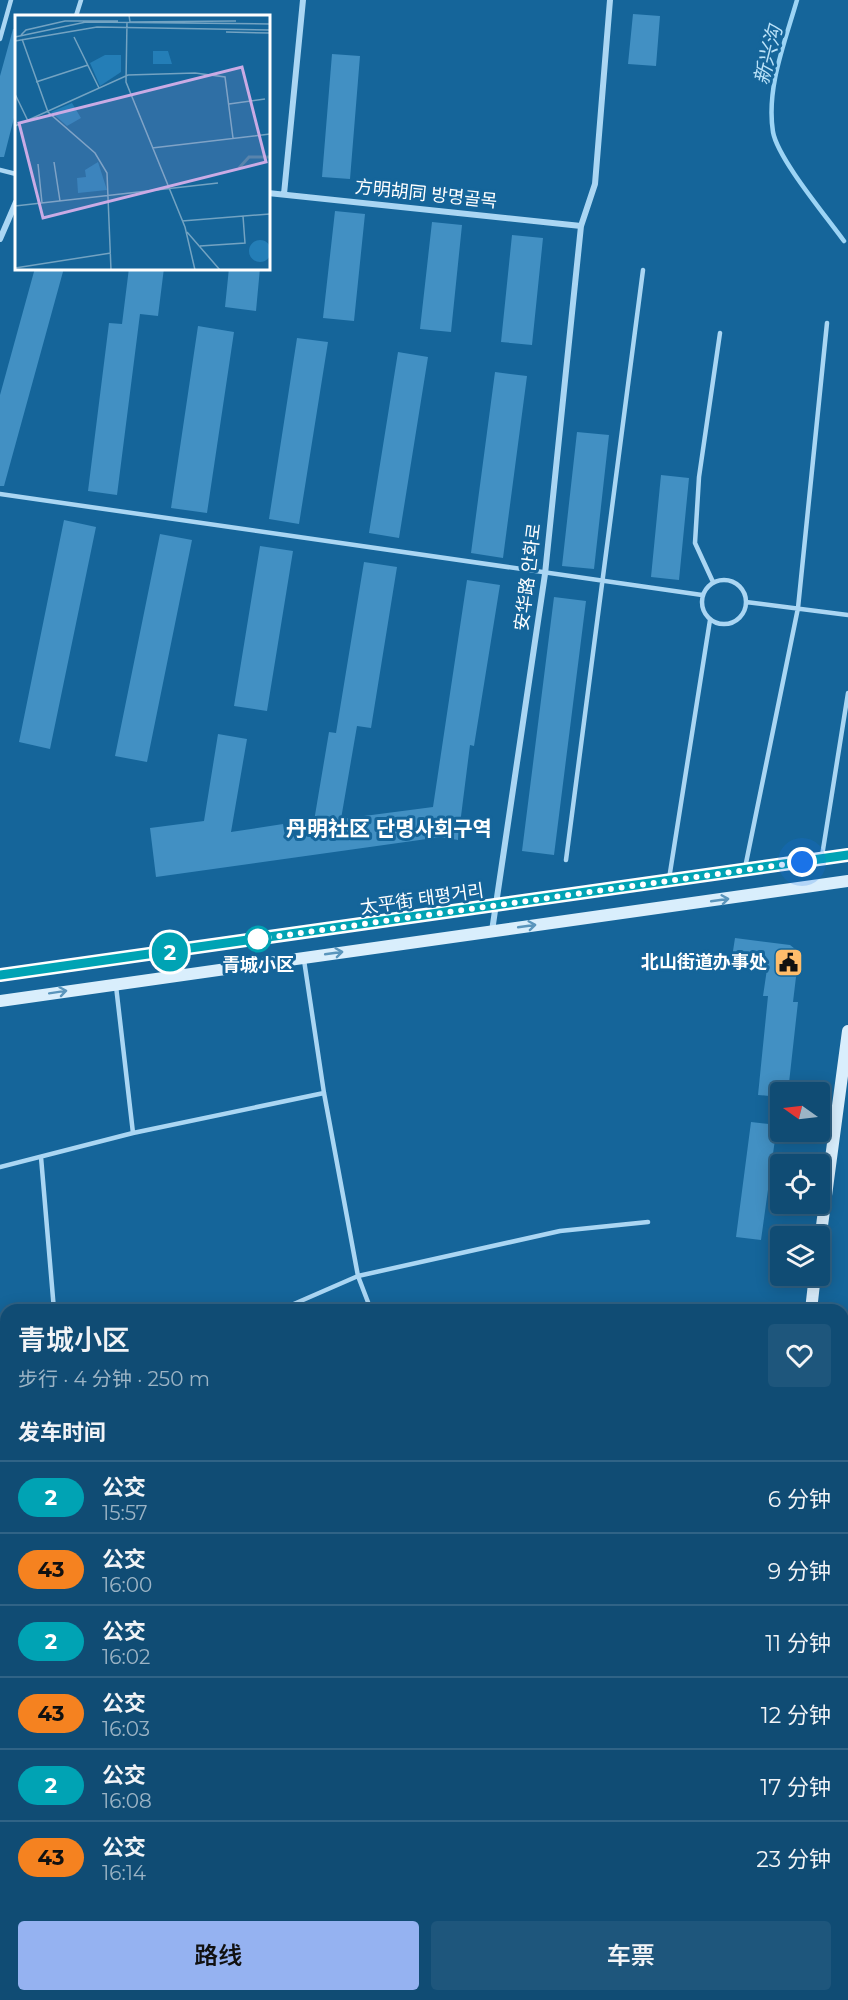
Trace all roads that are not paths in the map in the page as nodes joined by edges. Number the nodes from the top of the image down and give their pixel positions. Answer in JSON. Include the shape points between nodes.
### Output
{"nodes":[{"id":1,"x":10,"y":0,"type":"edge"},
{"id":2,"x":81,"y":0,"type":"edge"},
{"id":3,"x":303,"y":0,"type":"edge"},
{"id":4,"x":610,"y":0,"type":"edge"},
{"id":5,"x":76,"y":15,"type":"edge"},
{"id":6,"x":0,"y":39,"type":"edge"},
{"id":7,"x":0,"y":170,"type":"edge"},
{"id":8,"x":15,"y":174,"type":"edge"},
{"id":9,"x":270,"y":193,"type":"edge"},
{"id":10,"x":284,"y":194,"type":"junction"},
{"id":11,"x":15,"y":203,"type":"edge"},
{"id":12,"x":581,"y":226,"type":"junction"},
{"id":13,"x":0,"y":239,"type":"edge"},
{"id":14,"x":643,"y":270,"type":"dead end"},
{"id":15,"x":827,"y":323,"type":"dead end"},
{"id":16,"x":720,"y":333,"type":"dead end"},
{"id":17,"x":0,"y":494,"type":"edge"},
{"id":18,"x":546,"y":574,"type":"junction"},
{"id":19,"x":713,"y":582,"type":"junction"},
{"id":20,"x":603,"y":583,"type":"junction"},
{"id":21,"x":702,"y":595,"type":"junction"},
{"id":22,"x":746,"y":602,"type":"junction"},
{"id":23,"x":798,"y":608,"type":"junction"},
{"id":24,"x":848,"y":615,"type":"edge"},
{"id":25,"x":710,"y":620,"type":"junction"},
{"id":26,"x":848,"y":693,"type":"edge"},
{"id":27,"x":848,"y":855,"type":"edge"},
{"id":28,"x":822,"y":859,"type":"junction"},
{"id":29,"x":566,"y":860,"type":"dead end"},
{"id":30,"x":744,"y":870,"type":"junction"},
{"id":31,"x":669,"y":881,"type":"junction"},
{"id":32,"x":848,"y":881,"type":"edge"},
{"id":33,"x":494,"y":907,"type":"junction"},
{"id":34,"x":492,"y":931,"type":"junction"},
{"id":35,"x":304,"y":957,"type":"junction"},
{"id":36,"x":0,"y":975,"type":"edge"},
{"id":37,"x":116,"y":983,"type":"junction"},
{"id":38,"x":0,"y":1001,"type":"edge"},
{"id":39,"x":848,"y":1030,"type":"edge"},
{"id":40,"x":324,"y":1094,"type":"junction"},
{"id":41,"x":133,"y":1133,"type":"junction"},
{"id":42,"x":41,"y":1156,"type":"junction"},
{"id":43,"x":0,"y":1167,"type":"edge"},
{"id":44,"x":648,"y":1222,"type":"dead end"},
{"id":45,"x":822,"y":1226,"type":"edge"},
{"id":46,"x":358,"y":1276,"type":"junction"},
{"id":47,"x":814,"y":1286,"type":"edge"},
{"id":48,"x":53,"y":1304,"type":"edge"},
{"id":49,"x":294,"y":1304,"type":"edge"},
{"id":50,"x":369,"y":1304,"type":"edge"},
{"id":51,"x":812,"y":1304,"type":"edge"}],
"edges":[{"from":1,"to":6,"type":"lane"},
{"from":2,"to":5,"type":"lane"},
{"from":3,"to":10,"type":"street"},
{"from":4,"to":12,"type":"street","name":"安华路 안화로","via":[[595,184]]},
{"from":7,"to":8,"type":"lane"},
{"from":9,"to":10,"type":"street","name":"方明胡同 방명골목"},
{"from":10,"to":12,"type":"street","name":"方明胡同 방명골목"},
{"from":11,"to":13,"type":"street"},
{"from":12,"to":18,"type":"street","name":"安华路 안화로"},
{"from":14,"to":20,"type":"lane"},
{"from":15,"to":23,"type":"lane"},
{"from":16,"to":19,"type":"lane","via":[[699,477],[695,543]]},
{"from":17,"to":18,"type":"lane"},
{"from":18,"to":20,"type":"lane"},
{"from":18,"to":33,"type":"street","name":"安华路 안화로"},
{"from":19,"to":21,"type":"lane"},
{"from":19,"to":22,"type":"lane","via":[[735,582]]},
{"from":20,"to":21,"type":"lane"},
{"from":20,"to":29,"type":"lane"},
{"from":21,"to":25,"type":"lane","via":[[702,609]]},
{"from":22,"to":23,"type":"lane"},
{"from":22,"to":25,"type":"lane","via":[[742,616],[730,624]]},
{"from":23,"to":24,"type":"lane"},
{"from":23,"to":30,"type":"lane"},
{"from":25,"to":31,"type":"lane"},
{"from":26,"to":28,"type":"lane"},
{"from":27,"to":28,"type":"main road","name":"太平街 태평거리"},
{"from":28,"to":30,"type":"main road","name":"太平街 태평거리"},
{"from":30,"to":31,"type":"main road","name":"太平街 태평거리"},
{"from":31,"to":33,"type":"main road","name":"太平街 태평거리"},
{"from":34,"to":32,"type":"main road","one_way":true},
{"from":33,"to":34,"type":"street","name":"安华路 안화로"},
{"from":33,"to":36,"type":"main road","name":"太平街 태평거리"},
{"from":35,"to":34,"type":"main road","one_way":true},
{"from":35,"to":37,"type":"main road"},
{"from":35,"to":40,"type":"lane"},
{"from":38,"to":37,"type":"main road","one_way":true},
{"from":37,"to":41,"type":"lane"},
{"from":39,"to":45,"type":"main road"},
{"from":40,"to":41,"type":"lane"},
{"from":40,"to":46,"type":"lane"},
{"from":41,"to":42,"type":"lane"},
{"from":42,"to":43,"type":"lane"},
{"from":42,"to":48,"type":"lane"},
{"from":44,"to":46,"type":"lane","via":[[560,1231]]},
{"from":46,"to":49,"type":"lane"},
{"from":46,"to":50,"type":"lane"},
{"from":47,"to":51,"type":"main road"}]}
